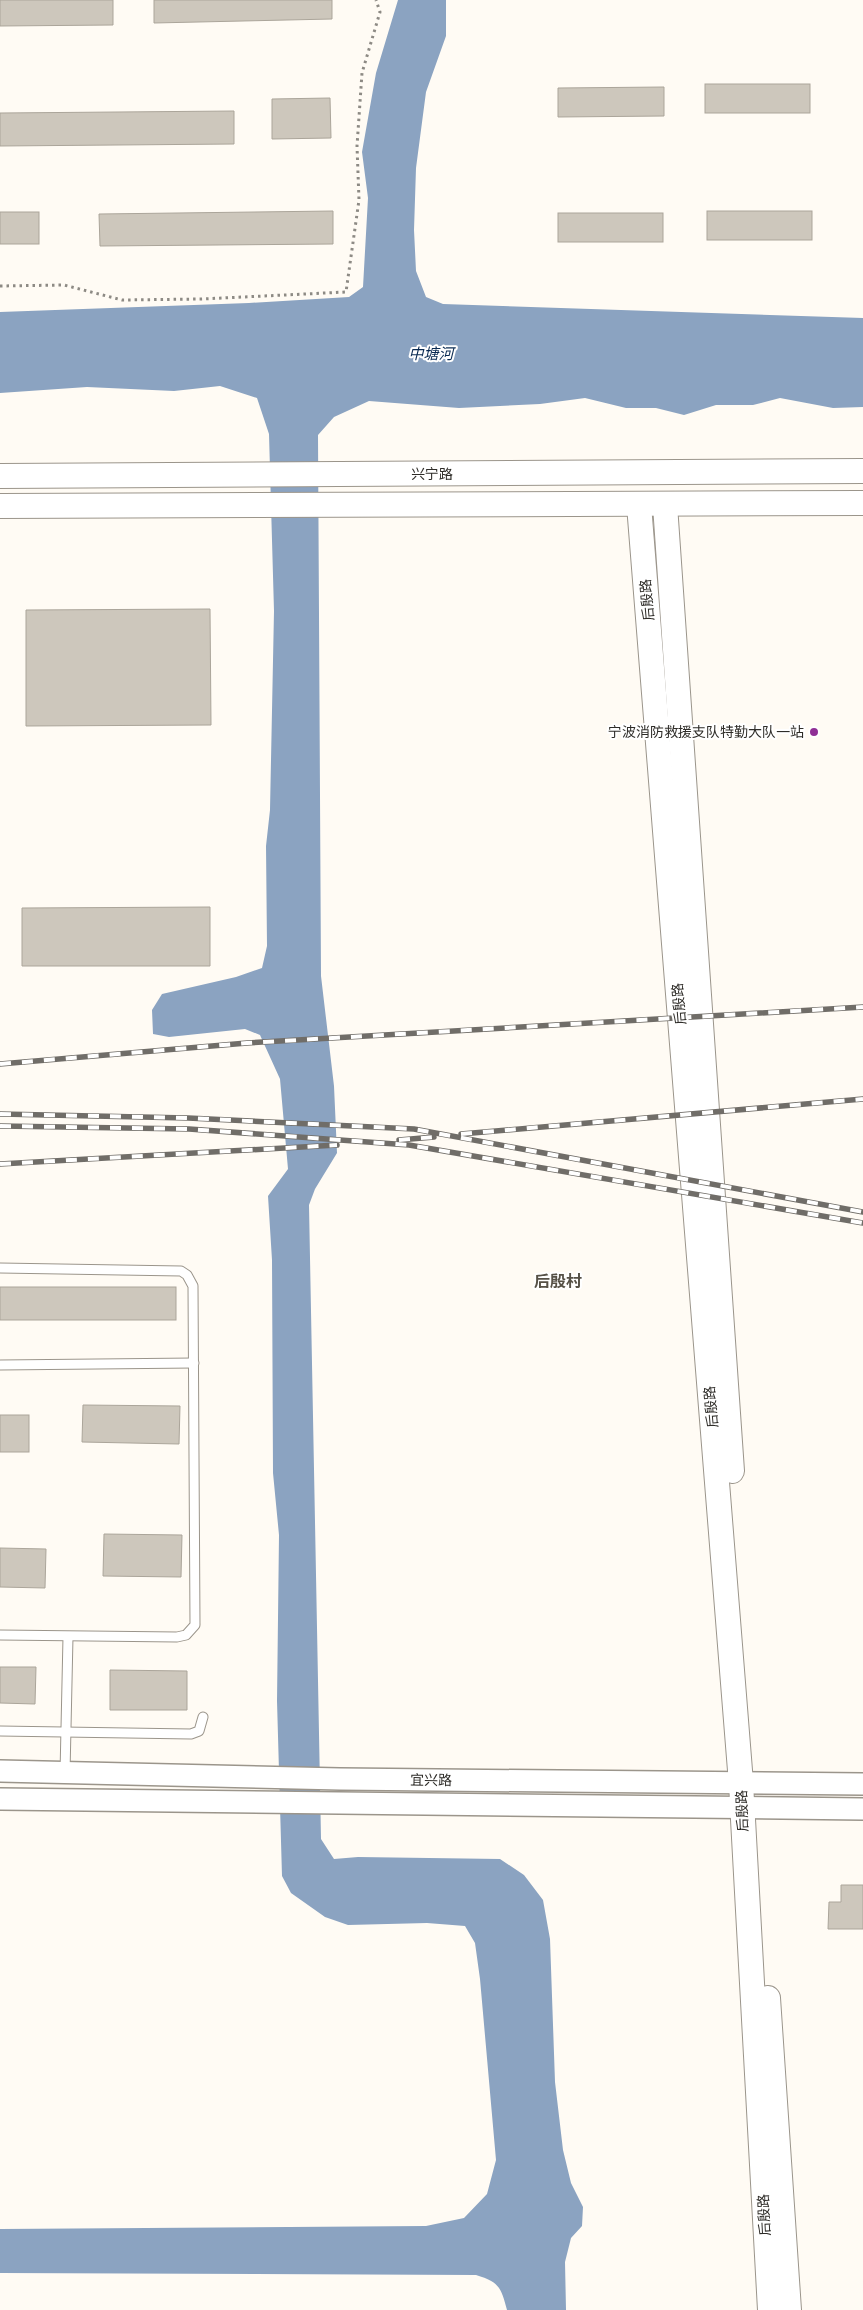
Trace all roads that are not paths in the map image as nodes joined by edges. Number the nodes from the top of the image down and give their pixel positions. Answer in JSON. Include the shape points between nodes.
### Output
{"nodes":[{"id":1,"x":863,"y":471,"type":"edge"},
{"id":2,"x":0,"y":476,"type":"edge"},
{"id":3,"x":863,"y":503,"type":"edge"},
{"id":4,"x":665,"y":505,"type":"junction"},
{"id":5,"x":0,"y":506,"type":"edge"},
{"id":6,"x":640,"y":506,"type":"junction"},
{"id":7,"x":0,"y":1268,"type":"edge"},
{"id":8,"x":194,"y":1363,"type":"junction"},
{"id":9,"x":0,"y":1365,"type":"edge"},
{"id":10,"x":0,"y":1634,"type":"edge"},
{"id":11,"x":68,"y":1637,"type":"junction"},
{"id":12,"x":203,"y":1718,"type":"dead end"},
{"id":13,"x":0,"y":1730,"type":"edge"},
{"id":14,"x":64,"y":1731,"type":"junction"},
{"id":15,"x":0,"y":1771,"type":"edge"},
{"id":16,"x":65,"y":1773,"type":"junction"},
{"id":17,"x":748,"y":1784,"type":"junction"},
{"id":18,"x":863,"y":1784,"type":"edge"},
{"id":19,"x":0,"y":1799,"type":"edge"},
{"id":20,"x":863,"y":1809,"type":"edge"},
{"id":21,"x":749,"y":1820,"type":"junction"},
{"id":22,"x":754,"y":1909,"type":"junction"},
{"id":23,"x":770,"y":2310,"type":"edge"},
{"id":24,"x":790,"y":2310,"type":"edge"}],
"edges":[{"from":1,"to":2,"type":"main road","name":"兴宁路"},
{"from":3,"to":4,"type":"main road"},
{"from":4,"to":6,"type":"main road"},
{"from":4,"to":17,"type":"main road","name":"后殷路"},
{"from":5,"to":6,"type":"main road"},
{"from":6,"to":17,"type":"main road","name":"后殷路"},
{"from":7,"to":8,"type":"lane","via":[[180,1270],[193,1286]]},
{"from":8,"to":9,"type":"lane"},
{"from":8,"to":11,"type":"lane","via":[[195,1625],[177,1637]]},
{"from":10,"to":11,"type":"lane"},
{"from":11,"to":14,"type":"lane"},
{"from":12,"to":14,"type":"lane","via":[[199,1731],[191,1734]]},
{"from":13,"to":14,"type":"lane"},
{"from":14,"to":16,"type":"lane"},
{"from":15,"to":16,"type":"street","name":"宜兴路"},
{"from":16,"to":17,"type":"street","name":"宜兴路"},
{"from":17,"to":18,"type":"street","name":"宜兴路"},
{"from":17,"to":21,"type":"main road","name":"后殷路"},
{"from":19,"to":21,"type":"street","name":"宜兴路","via":[[344,1802]]},
{"from":20,"to":21,"type":"street","name":"宜兴路"},
{"from":21,"to":22,"type":"main road","name":"后殷路"},
{"from":22,"to":23,"type":"main road","name":"后殷路"},
{"from":22,"to":24,"type":"main road","name":"后殷路"}]}
